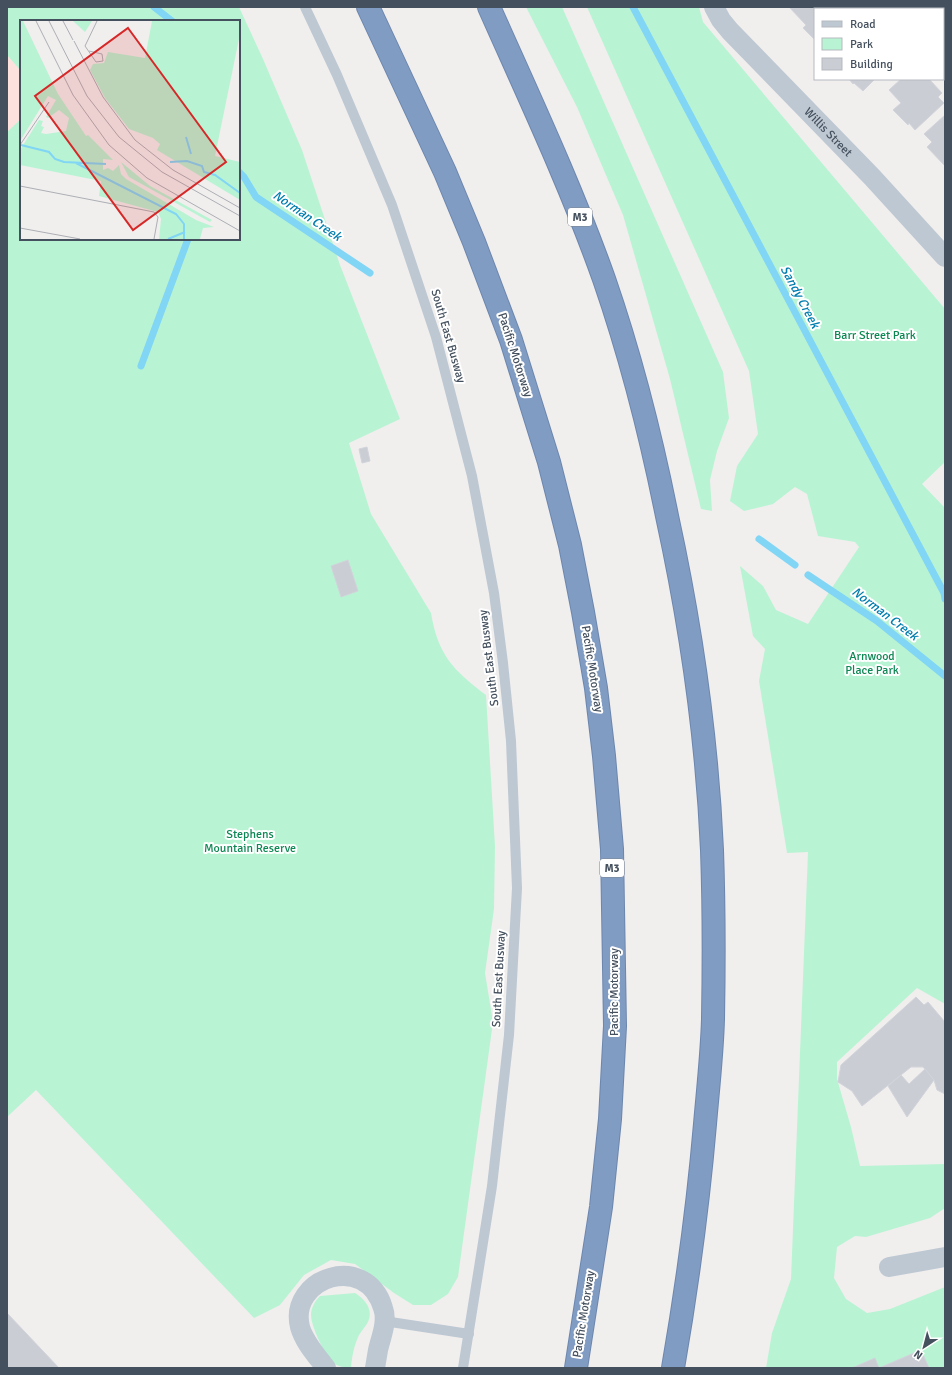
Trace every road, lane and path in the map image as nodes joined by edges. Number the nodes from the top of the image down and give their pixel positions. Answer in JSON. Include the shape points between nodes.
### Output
{"nodes":[{"id":1,"x":305,"y":7,"type":"edge"},
{"id":2,"x":368,"y":7,"type":"edge"},
{"id":3,"x":489,"y":7,"type":"edge"},
{"id":4,"x":714,"y":7,"type":"edge"},
{"id":5,"x":945,"y":257,"type":"edge"},
{"id":6,"x":945,"y":1257,"type":"edge"},
{"id":7,"x":889,"y":1267,"type":"dead end"},
{"id":8,"x":384,"y":1321,"type":"junction"},
{"id":9,"x":469,"y":1334,"type":"junction"},
{"id":10,"x":326,"y":1368,"type":"edge"},
{"id":11,"x":376,"y":1368,"type":"edge"},
{"id":12,"x":463,"y":1368,"type":"edge"},
{"id":13,"x":576,"y":1368,"type":"edge"},
{"id":14,"x":673,"y":1368,"type":"edge"}],
"edges":[{"from":1,"to":9,"type":"lane","name":"South East Busway","via":[[392,205],[436,337],[472,476],[494,593],[503,663],[511,741],[517,888],[509,1035],[492,1186]]},
{"from":2,"to":13,"type":"highway","name":"Pacific Motorway","number":"M3","via":[[445,172],[511,340],[549,462],[570,545],[596,688],[612,850],[615,1026],[610,1120],[601,1207]]},
{"from":3,"to":14,"type":"highway","number":"M3","via":[[574,200],[604,279],[626,348],[650,435],[681,581],[696,682],[712,850],[713,1022],[698,1199],[686,1296]]},
{"from":4,"to":5,"type":"street","name":"Willis Street","via":[[730,31],[872,177]]},
{"from":6,"to":7,"type":"street"},
{"from":8,"to":9,"type":"lane"},
{"from":8,"to":10,"type":"street","via":[[384,1309],[377,1294],[368,1284],[357,1278],[347,1275],[328,1278],[312,1288],[301,1306],[300,1327]]},
{"from":8,"to":11,"type":"street"},
{"from":9,"to":12,"type":"lane","name":"South East Busway"}]}
